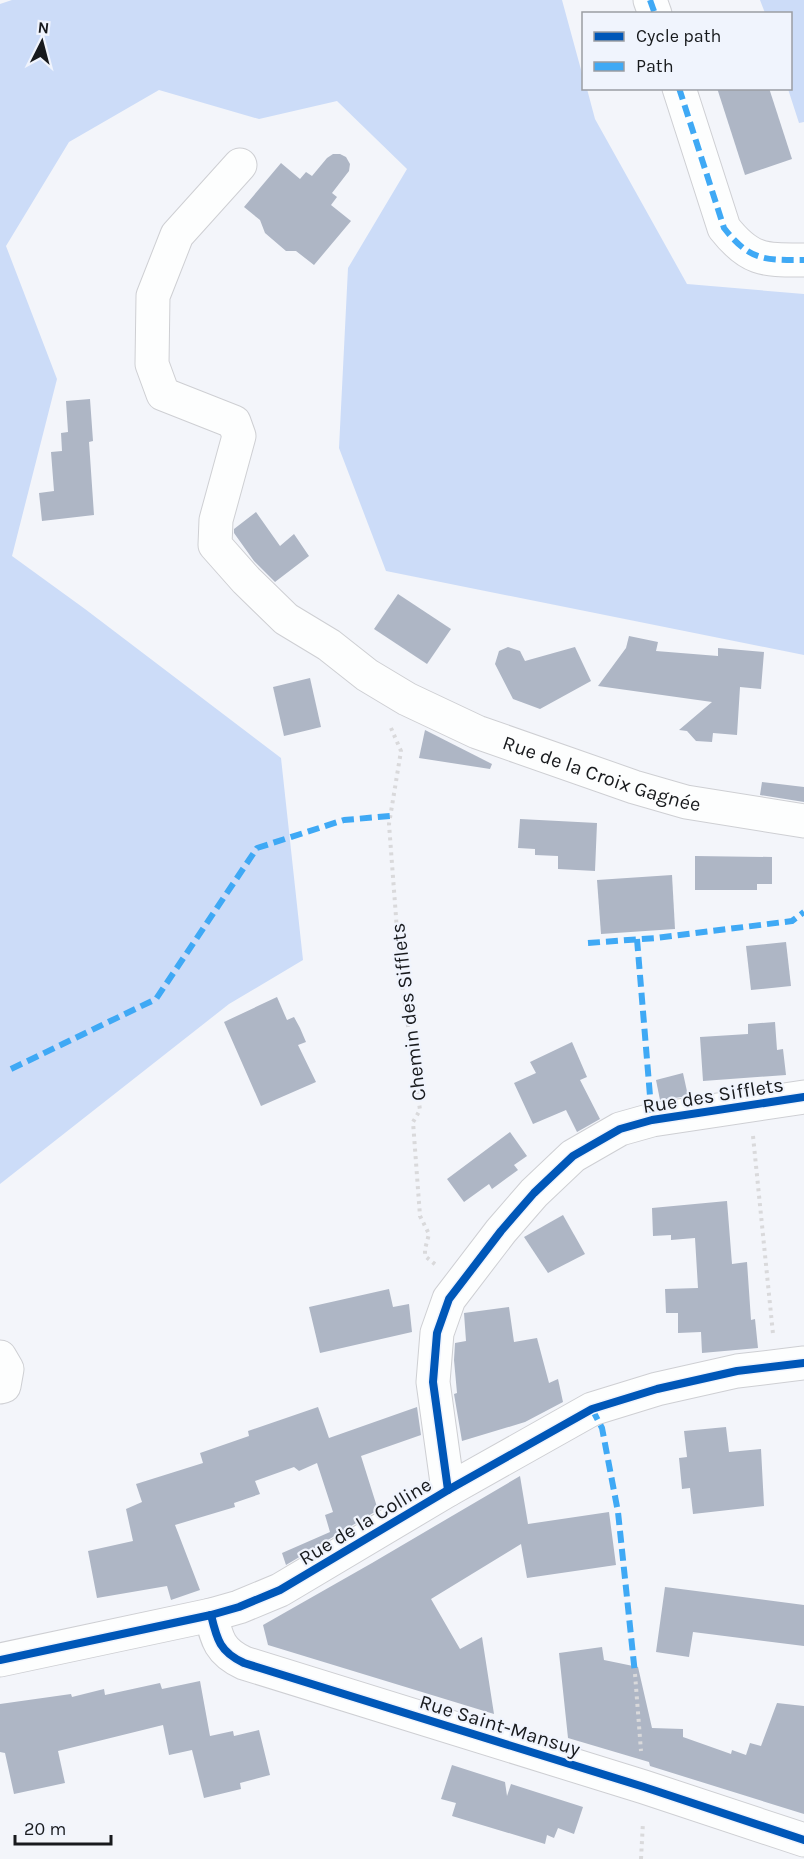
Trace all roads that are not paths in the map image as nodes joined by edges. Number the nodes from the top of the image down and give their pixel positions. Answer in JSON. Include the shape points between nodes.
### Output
{"nodes":[{"id":1,"x":680,"y":90,"type":"edge"},
{"id":2,"x":240,"y":165,"type":"dead end"},
{"id":3,"x":804,"y":260,"type":"edge"},
{"id":4,"x":804,"y":821,"type":"edge"},
{"id":5,"x":804,"y":1097,"type":"edge"},
{"id":6,"x":0,"y":1358,"type":"edge"},
{"id":7,"x":790,"y":1364,"type":"edge"},
{"id":8,"x":0,"y":1387,"type":"edge"},
{"id":9,"x":448,"y":1490,"type":"junction"},
{"id":10,"x":211,"y":1615,"type":"junction"},
{"id":11,"x":0,"y":1660,"type":"edge"},
{"id":12,"x":804,"y":1840,"type":"edge"}],
"edges":[{"from":1,"to":3,"type":"street","via":[[724,228],[746,252],[759,258]]},
{"from":2,"to":4,"type":"street","name":"Rue de la Croix Gagnée","via":[[177,235],[153,296],[152,364],[163,394],[234,422],[238,436],[216,520],[216,545],[246,580],[286,619],[329,645],[367,675],[398,710],[477,732],[686,802]]},
{"from":5,"to":9,"type":"street","name":"Rue des Sifflets","via":[[652,1120],[620,1129],[580,1152],[534,1193],[449,1299],[437,1333],[433,1382]]},
{"from":6,"to":8,"type":"street","via":[[7,1370],[4,1386]]},
{"from":7,"to":9,"type":"street","name":"Rue de la Colline","via":[[737,1371],[599,1406]]},
{"from":9,"to":10,"type":"street","name":"Rue de la Colline","via":[[280,1590]]},
{"from":10,"to":11,"type":"street","name":"Rue de la Colline"},
{"from":10,"to":12,"type":"street","name":"Rue Saint-Mansuy","via":[[223,1649],[244,1663],[644,1803]]}]}
